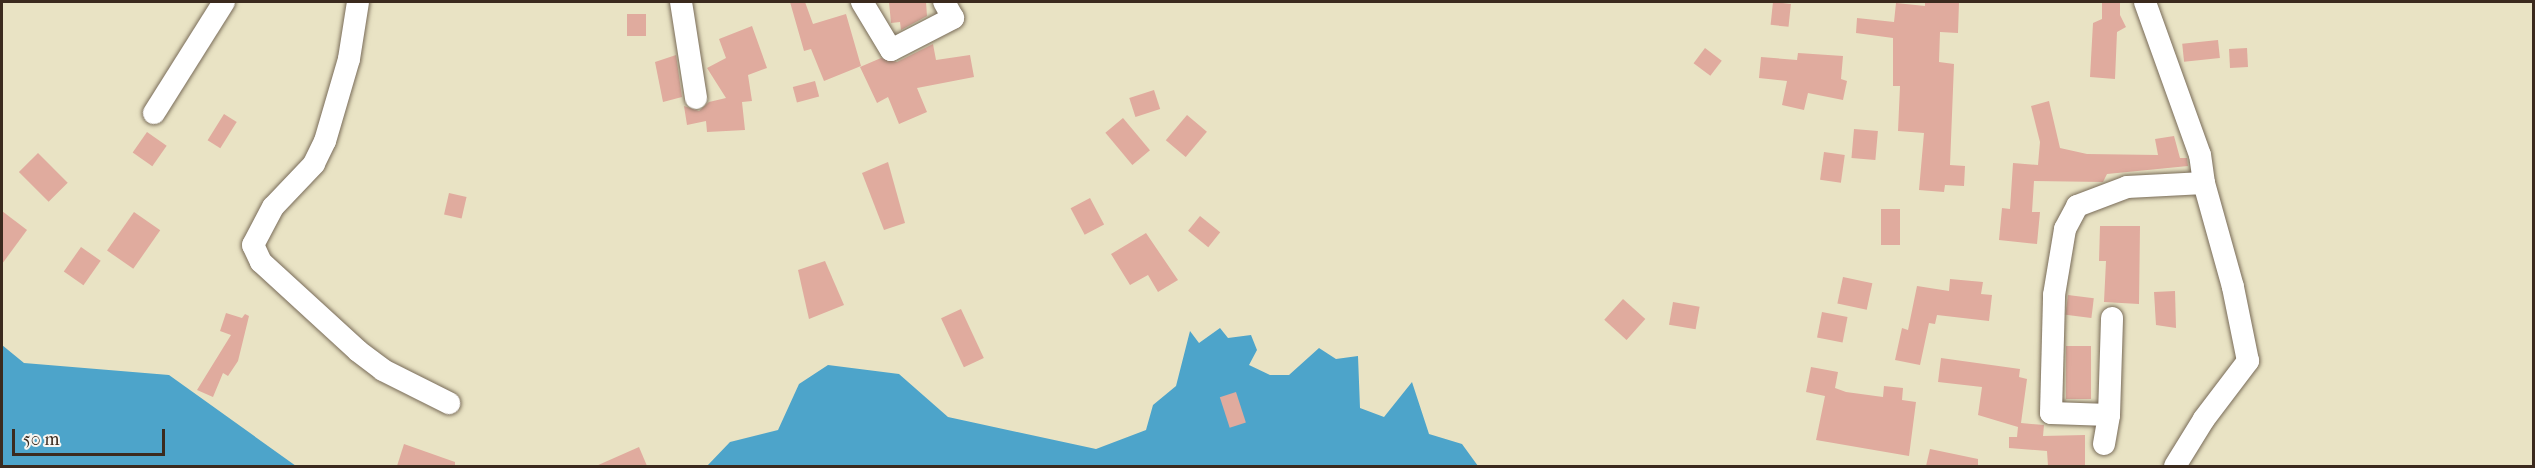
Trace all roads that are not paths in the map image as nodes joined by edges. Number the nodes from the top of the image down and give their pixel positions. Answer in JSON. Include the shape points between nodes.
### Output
{"nodes":[{"id":1,"x":224,"y":2,"type":"edge"},
{"id":2,"x":358,"y":2,"type":"edge"},
{"id":3,"x":681,"y":2,"type":"edge"},
{"id":4,"x":862,"y":2,"type":"edge"},
{"id":5,"x":944,"y":2,"type":"edge"},
{"id":6,"x":2145,"y":2,"type":"edge"},
{"id":7,"x":696,"y":98,"type":"dead end"},
{"id":8,"x":154,"y":113,"type":"dead end"},
{"id":9,"x":2204,"y":183,"type":"junction"},
{"id":10,"x":2112,"y":318,"type":"dead end"},
{"id":11,"x":449,"y":403,"type":"dead end"},
{"id":12,"x":2109,"y":415,"type":"junction"},
{"id":13,"x":2104,"y":444,"type":"dead end"},
{"id":14,"x":2175,"y":466,"type":"edge"}],
"edges":[{"from":1,"to":8,"type":"street"},
{"from":2,"to":11,"type":"street","via":[[349,59],[325,141],[314,164],[273,207],[253,245],[261,262],[358,351],[383,370]]},
{"from":3,"to":7,"type":"street"},
{"from":4,"to":5,"type":"street","via":[[891,50],[953,18]]},
{"from":6,"to":9,"type":"street","via":[[2200,155]]},
{"from":9,"to":12,"type":"street","via":[[2127,187],[2077,206],[2065,229],[2054,296],[2051,413]]},
{"from":9,"to":14,"type":"street","via":[[2233,287],[2248,361],[2204,419]]},
{"from":10,"to":12,"type":"street"},
{"from":12,"to":13,"type":"street"}]}
